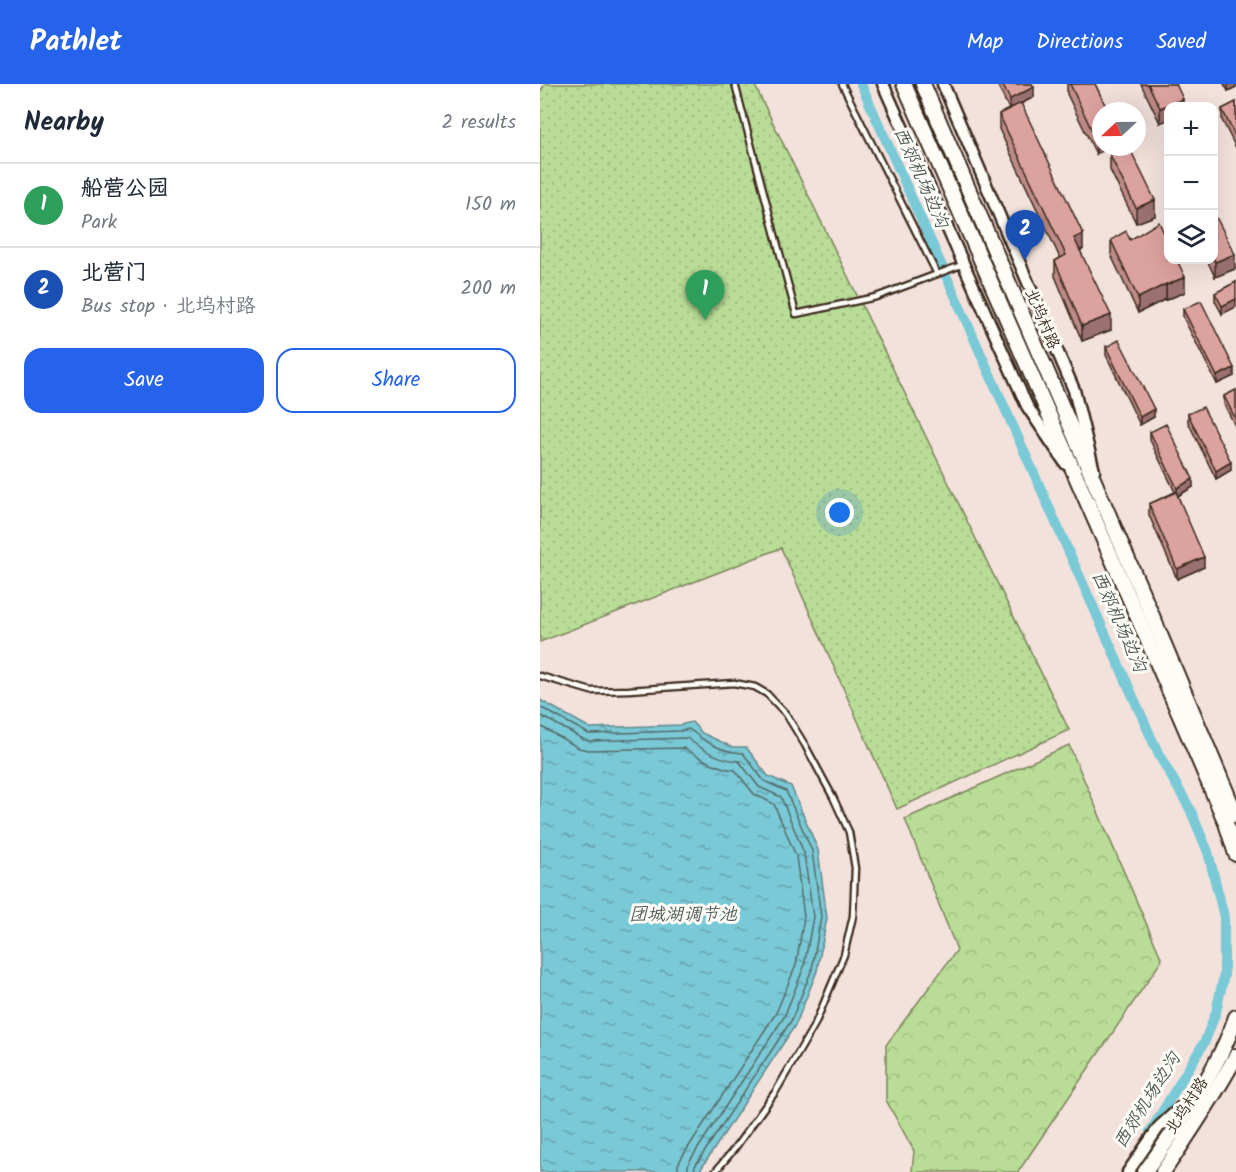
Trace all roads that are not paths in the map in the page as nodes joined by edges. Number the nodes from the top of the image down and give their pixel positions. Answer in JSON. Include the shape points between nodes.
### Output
{"nodes":[{"id":1,"x":735,"y":84,"type":"edge"},
{"id":2,"x":842,"y":84,"type":"edge"},
{"id":3,"x":884,"y":84,"type":"edge"},
{"id":4,"x":904,"y":84,"type":"edge"},
{"id":5,"x":923,"y":84,"type":"edge"},
{"id":6,"x":943,"y":84,"type":"edge"},
{"id":7,"x":964,"y":264,"type":"junction"},
{"id":8,"x":938,"y":273,"type":"junction"},
{"id":9,"x":1080,"y":484,"type":"junction"},
{"id":10,"x":1102,"y":500,"type":"junction"},
{"id":11,"x":540,"y":676,"type":"edge"},
{"id":12,"x":1236,"y":815,"type":"edge"},
{"id":13,"x":1236,"y":854,"type":"edge"},
{"id":14,"x":1236,"y":1017,"type":"edge"},
{"id":15,"x":1236,"y":1056,"type":"edge"},
{"id":16,"x":1202,"y":1088,"type":"junction"},
{"id":17,"x":715,"y":1172,"type":"edge"},
{"id":18,"x":1128,"y":1172,"type":"edge"},
{"id":19,"x":1145,"y":1172,"type":"edge"},
{"id":20,"x":1163,"y":1172,"type":"edge"}],
"edges":[{"from":1,"to":8,"type":"lane","via":[[796,314],[876,297]]},
{"from":2,"to":8,"type":"lane"},
{"from":3,"to":7,"type":"street","name":"北坞村路"},
{"from":4,"to":9,"type":"main road","name":"北坞村路"},
{"from":5,"to":10,"type":"main road","name":"北坞村路"},
{"from":6,"to":10,"type":"street","name":"北坞村路","via":[[1074,390]]},
{"from":7,"to":8,"type":"lane"},
{"from":7,"to":9,"type":"street","name":"北坞村路","via":[[1027,406]]},
{"from":9,"to":13,"type":"main road","name":"北坞村路"},
{"from":10,"to":12,"type":"main road","name":"北坞村路"},
{"from":11,"to":17,"type":"lane","via":[[591,691],[734,683],[755,687],[786,714],[806,744],[849,832],[855,878],[853,916],[844,955],[815,1024],[776,1091]]},
{"from":14,"to":16,"type":"main road","name":"北坞村路"},
{"from":15,"to":20,"type":"main road","name":"北坞村路"},
{"from":16,"to":18,"type":"street","name":"北坞村路","via":[[1159,1127]]},
{"from":16,"to":19,"type":"main road","name":"北坞村路"}]}
